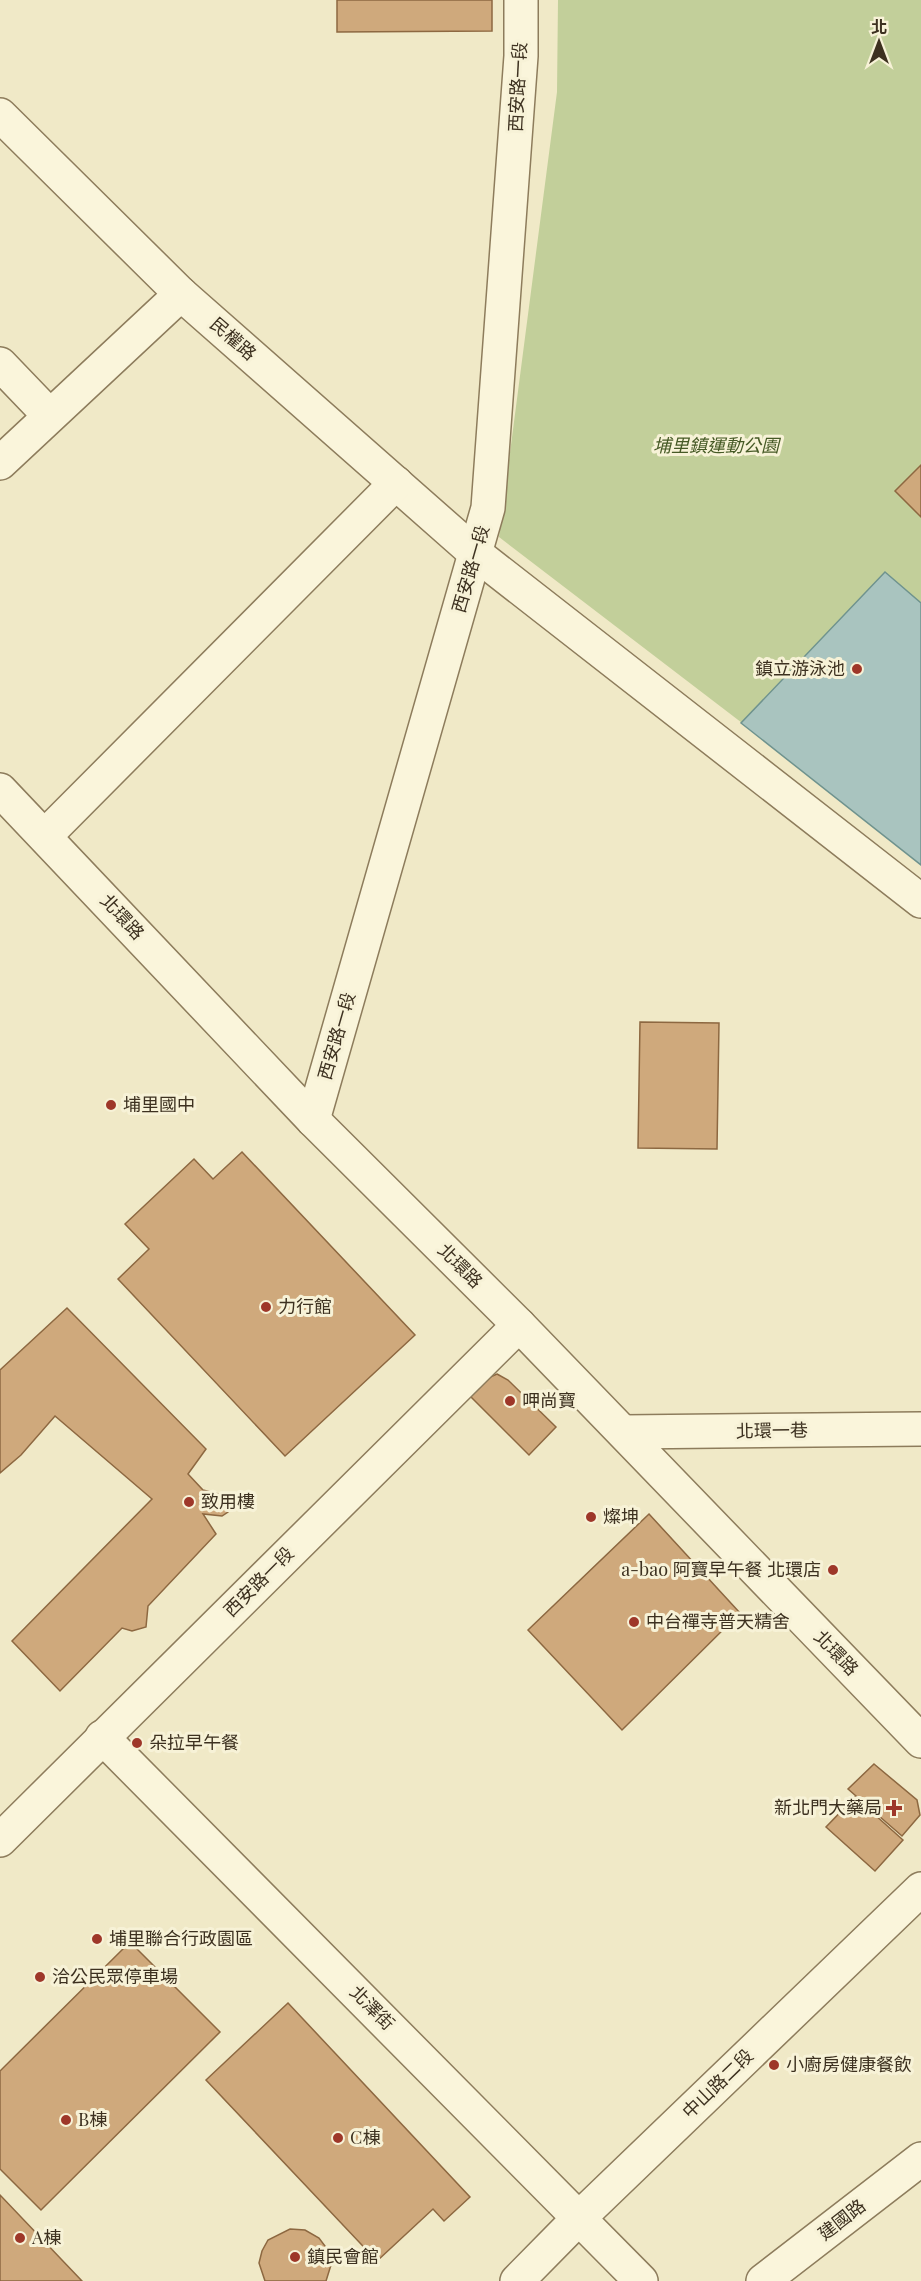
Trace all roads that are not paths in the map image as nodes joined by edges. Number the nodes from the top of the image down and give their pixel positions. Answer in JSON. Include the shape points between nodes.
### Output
{"nodes":[{"id":1,"x":521,"y":0,"type":"edge"},
{"id":2,"x":0,"y":115,"type":"edge"},
{"id":3,"x":181,"y":294,"type":"junction"},
{"id":4,"x":0,"y":364,"type":"edge"},
{"id":5,"x":49,"y":415,"type":"junction"},
{"id":6,"x":0,"y":463,"type":"edge"},
{"id":7,"x":396,"y":483,"type":"junction"},
{"id":8,"x":475,"y":553,"type":"junction"},
{"id":9,"x":0,"y":790,"type":"edge"},
{"id":10,"x":46,"y":835,"type":"junction"},
{"id":11,"x":921,"y":901,"type":"edge"},
{"id":12,"x":313,"y":1120,"type":"junction"},
{"id":13,"x":519,"y":1325,"type":"junction"},
{"id":14,"x":921,"y":1429,"type":"edge"},
{"id":15,"x":624,"y":1432,"type":"junction"},
{"id":16,"x":102,"y":1737,"type":"junction"},
{"id":17,"x":921,"y":1741,"type":"edge"},
{"id":18,"x":0,"y":1840,"type":"edge"},
{"id":19,"x":921,"y":1889,"type":"edge"},
{"id":20,"x":921,"y":2159,"type":"edge"},
{"id":21,"x":580,"y":2217,"type":"junction"},
{"id":22,"x":517,"y":2281,"type":"edge"},
{"id":23,"x":641,"y":2281,"type":"edge"},
{"id":24,"x":763,"y":2281,"type":"edge"}],
"edges":[{"from":1,"to":8,"type":"street","name":"西安路一段","via":[[520,68],[488,508]]},
{"from":2,"to":3,"type":"street","name":"民權路"},
{"from":3,"to":5,"type":"street"},
{"from":3,"to":7,"type":"street","name":"民權路"},
{"from":4,"to":5,"type":"street"},
{"from":5,"to":6,"type":"street"},
{"from":7,"to":8,"type":"street","name":"民權路"},
{"from":7,"to":10,"type":"street"},
{"from":8,"to":11,"type":"street","name":"民權路"},
{"from":8,"to":12,"type":"street","name":"西安路一段"},
{"from":9,"to":10,"type":"street","name":"北環路"},
{"from":10,"to":12,"type":"street","name":"北環路"},
{"from":12,"to":13,"type":"street","name":"北環路"},
{"from":13,"to":15,"type":"street","name":"北環路"},
{"from":13,"to":16,"type":"street","name":"西安路一段"},
{"from":14,"to":15,"type":"street","name":"北環一巷"},
{"from":15,"to":17,"type":"street","name":"北環路"},
{"from":16,"to":18,"type":"street","name":"西安路一段"},
{"from":16,"to":21,"type":"street","name":"北澤街"},
{"from":19,"to":21,"type":"street","name":"中山路二段"},
{"from":20,"to":24,"type":"street","name":"建國路"},
{"from":21,"to":22,"type":"street","name":"中山路二段"},
{"from":21,"to":23,"type":"street","name":"北澤街"}]}
